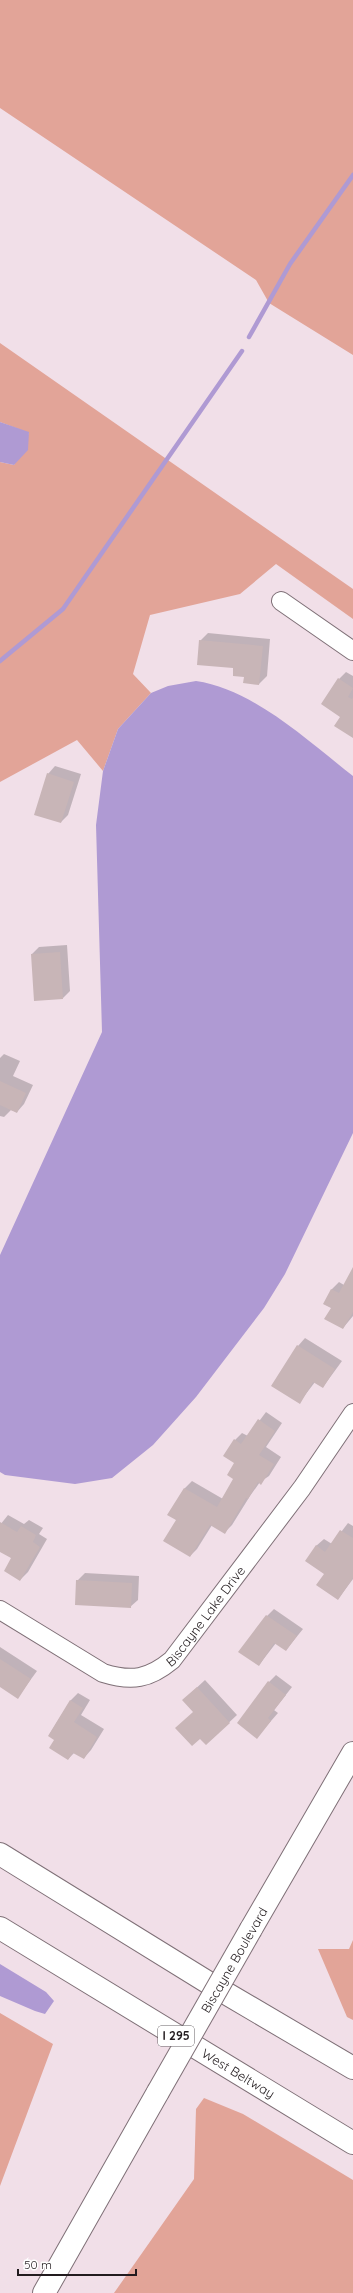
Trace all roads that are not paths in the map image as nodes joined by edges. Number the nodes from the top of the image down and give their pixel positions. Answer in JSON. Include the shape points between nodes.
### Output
{"nodes":[{"id":1,"x":281,"y":601,"type":"dead end"},
{"id":2,"x":353,"y":651,"type":"edge"},
{"id":3,"x":353,"y":1413,"type":"edge"},
{"id":4,"x":0,"y":1610,"type":"edge"},
{"id":5,"x":353,"y":1753,"type":"edge"},
{"id":6,"x":0,"y":1854,"type":"edge"},
{"id":7,"x":0,"y":1928,"type":"edge"},
{"id":8,"x":353,"y":2068,"type":"edge"},
{"id":9,"x":353,"y":2143,"type":"edge"},
{"id":10,"x":44,"y":2293,"type":"edge"}],
"edges":[{"from":1,"to":2,"type":"street"},
{"from":3,"to":4,"type":"street","name":"Biscayne Lake Drive","via":[[302,1488],[177,1653],[159,1671],[140,1678],[122,1679],[103,1673]]},
{"from":5,"to":10,"type":"main road","name":"Biscayne Boulevard","bridge":true},
{"from":6,"to":8,"type":"main road","via":[[217,1988]]},
{"from":7,"to":9,"type":"main road","name":"West Beltway","number":"I 295"}]}
